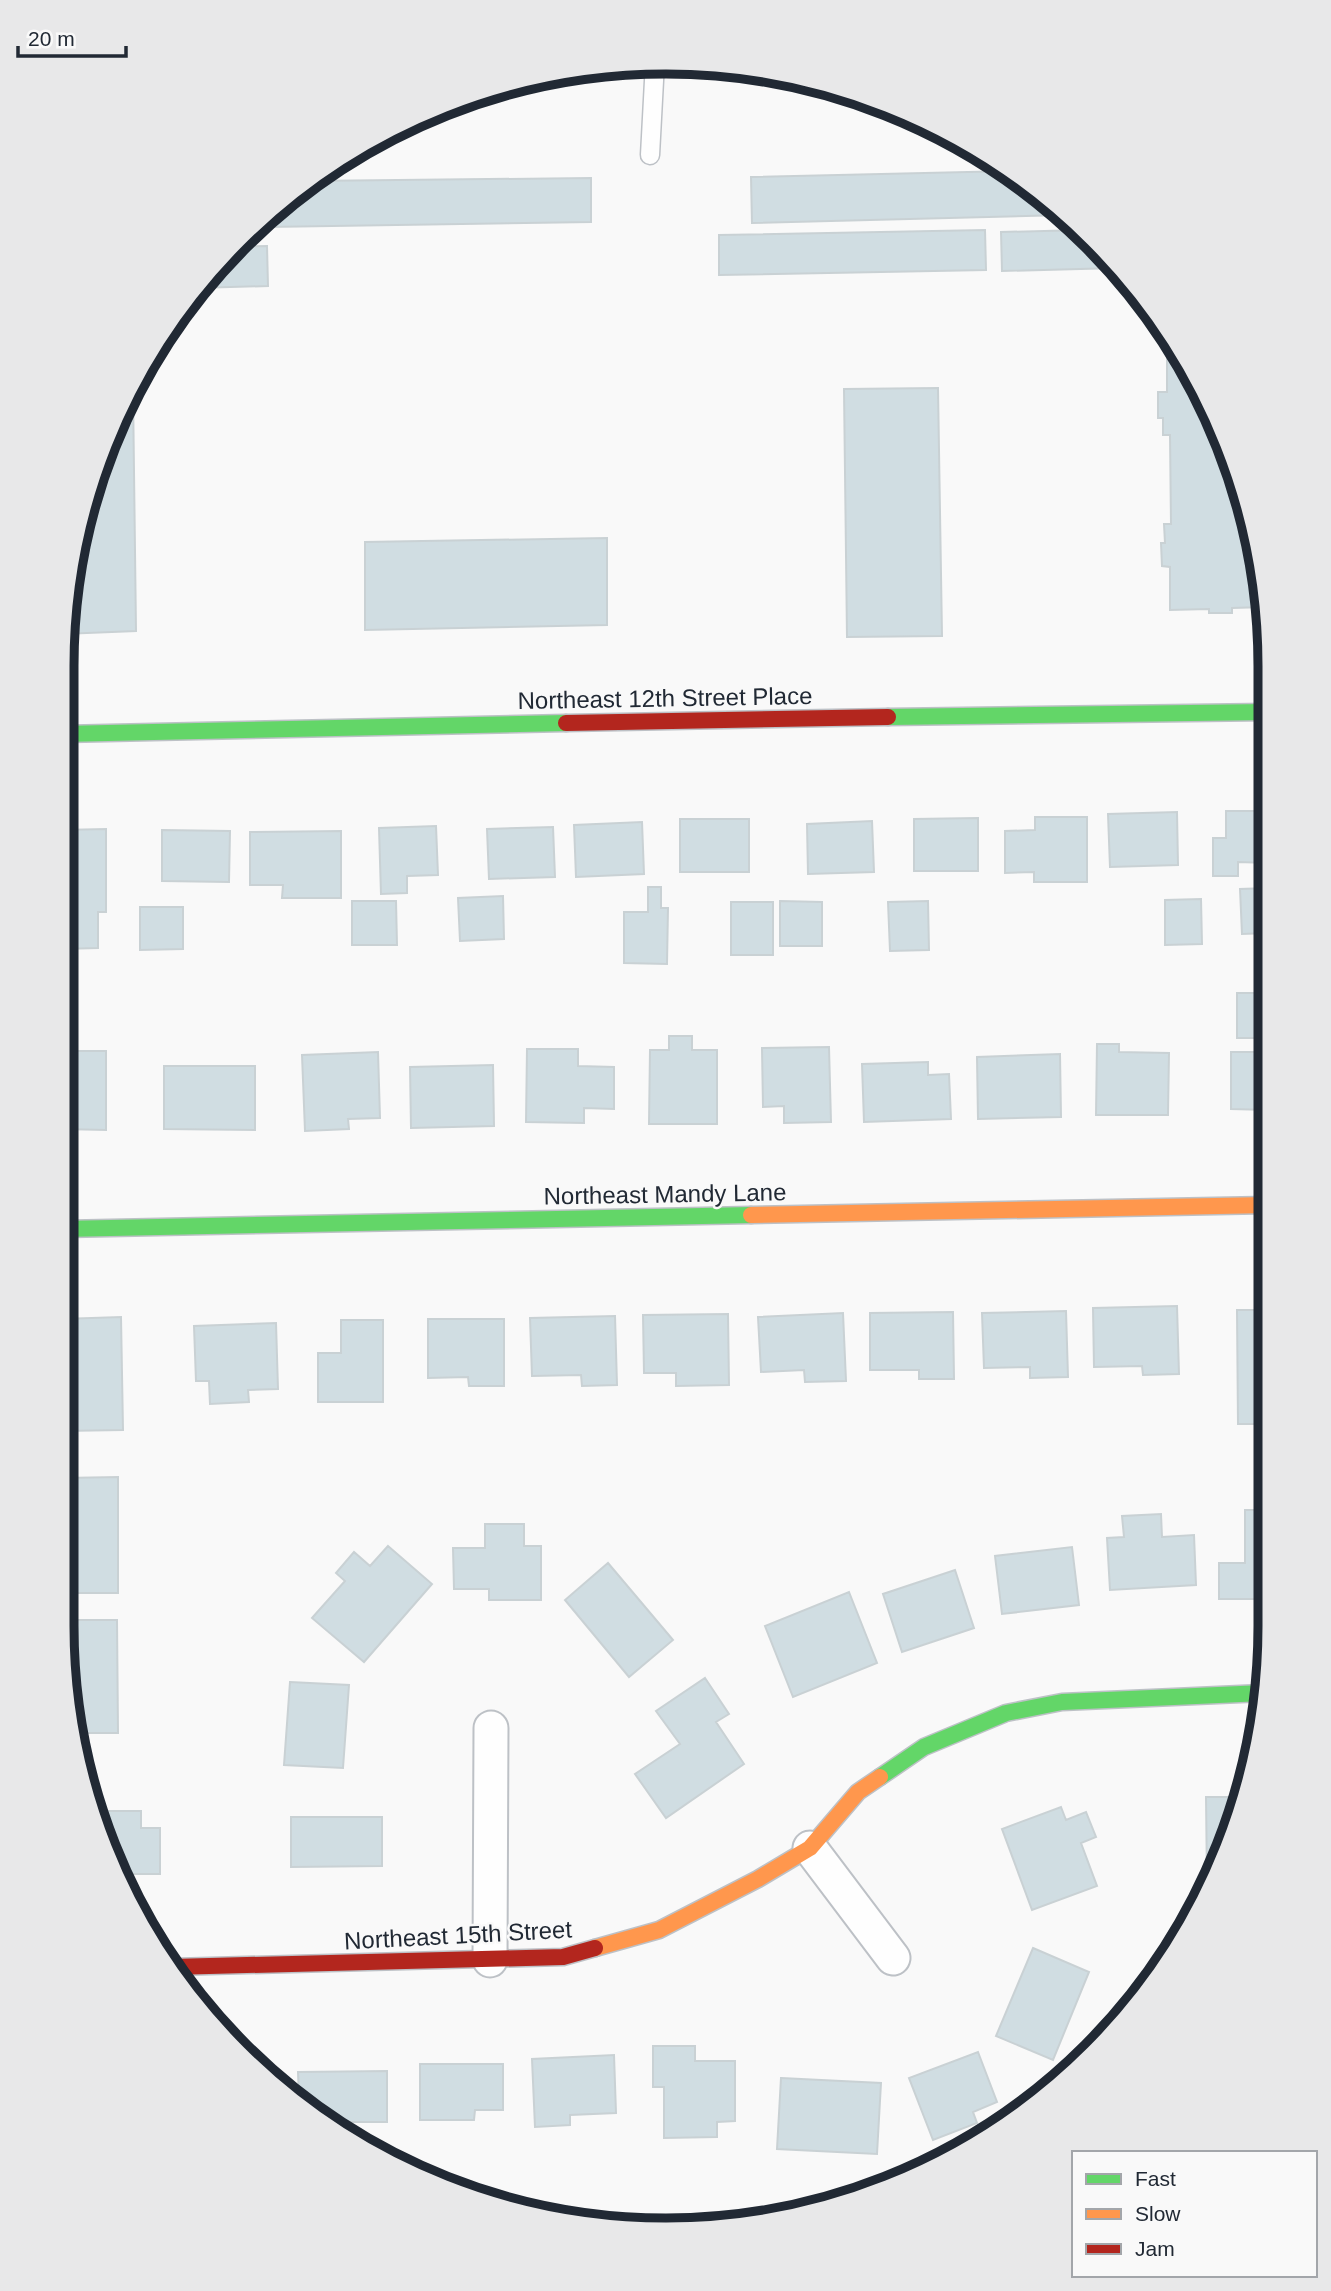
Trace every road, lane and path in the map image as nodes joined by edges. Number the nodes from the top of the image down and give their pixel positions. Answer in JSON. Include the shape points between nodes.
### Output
{"nodes":[{"id":1,"x":654,"y":74,"type":"edge"},
{"id":2,"x":650,"y":155,"type":"dead end"},
{"id":3,"x":1258,"y":712,"type":"edge"},
{"id":4,"x":74,"y":734,"type":"edge"},
{"id":5,"x":1258,"y":1205,"type":"edge"},
{"id":6,"x":74,"y":1229,"type":"edge"},
{"id":7,"x":1253,"y":1693,"type":"edge"},
{"id":8,"x":491,"y":1728,"type":"dead end"},
{"id":9,"x":810,"y":1848,"type":"junction"},
{"id":10,"x":893,"y":1958,"type":"dead end"},
{"id":11,"x":490,"y":1960,"type":"junction"},
{"id":12,"x":182,"y":1967,"type":"edge"}],
"edges":[{"from":1,"to":2,"type":"lane"},
{"from":3,"to":4,"type":"street","name":"Northeast 12th Street Place"},
{"from":5,"to":6,"type":"street","name":"Northeast Mandy Lane"},
{"from":7,"to":9,"type":"street","name":"Northeast 15th Street","via":[[1062,1702],[1006,1713],[924,1747],[858,1792]]},
{"from":8,"to":11,"type":"street"},
{"from":9,"to":10,"type":"street"},
{"from":9,"to":11,"type":"street","name":"Northeast 15th Street","via":[[659,1930],[563,1957]]},
{"from":11,"to":12,"type":"street","name":"Northeast 15th Street"}]}
